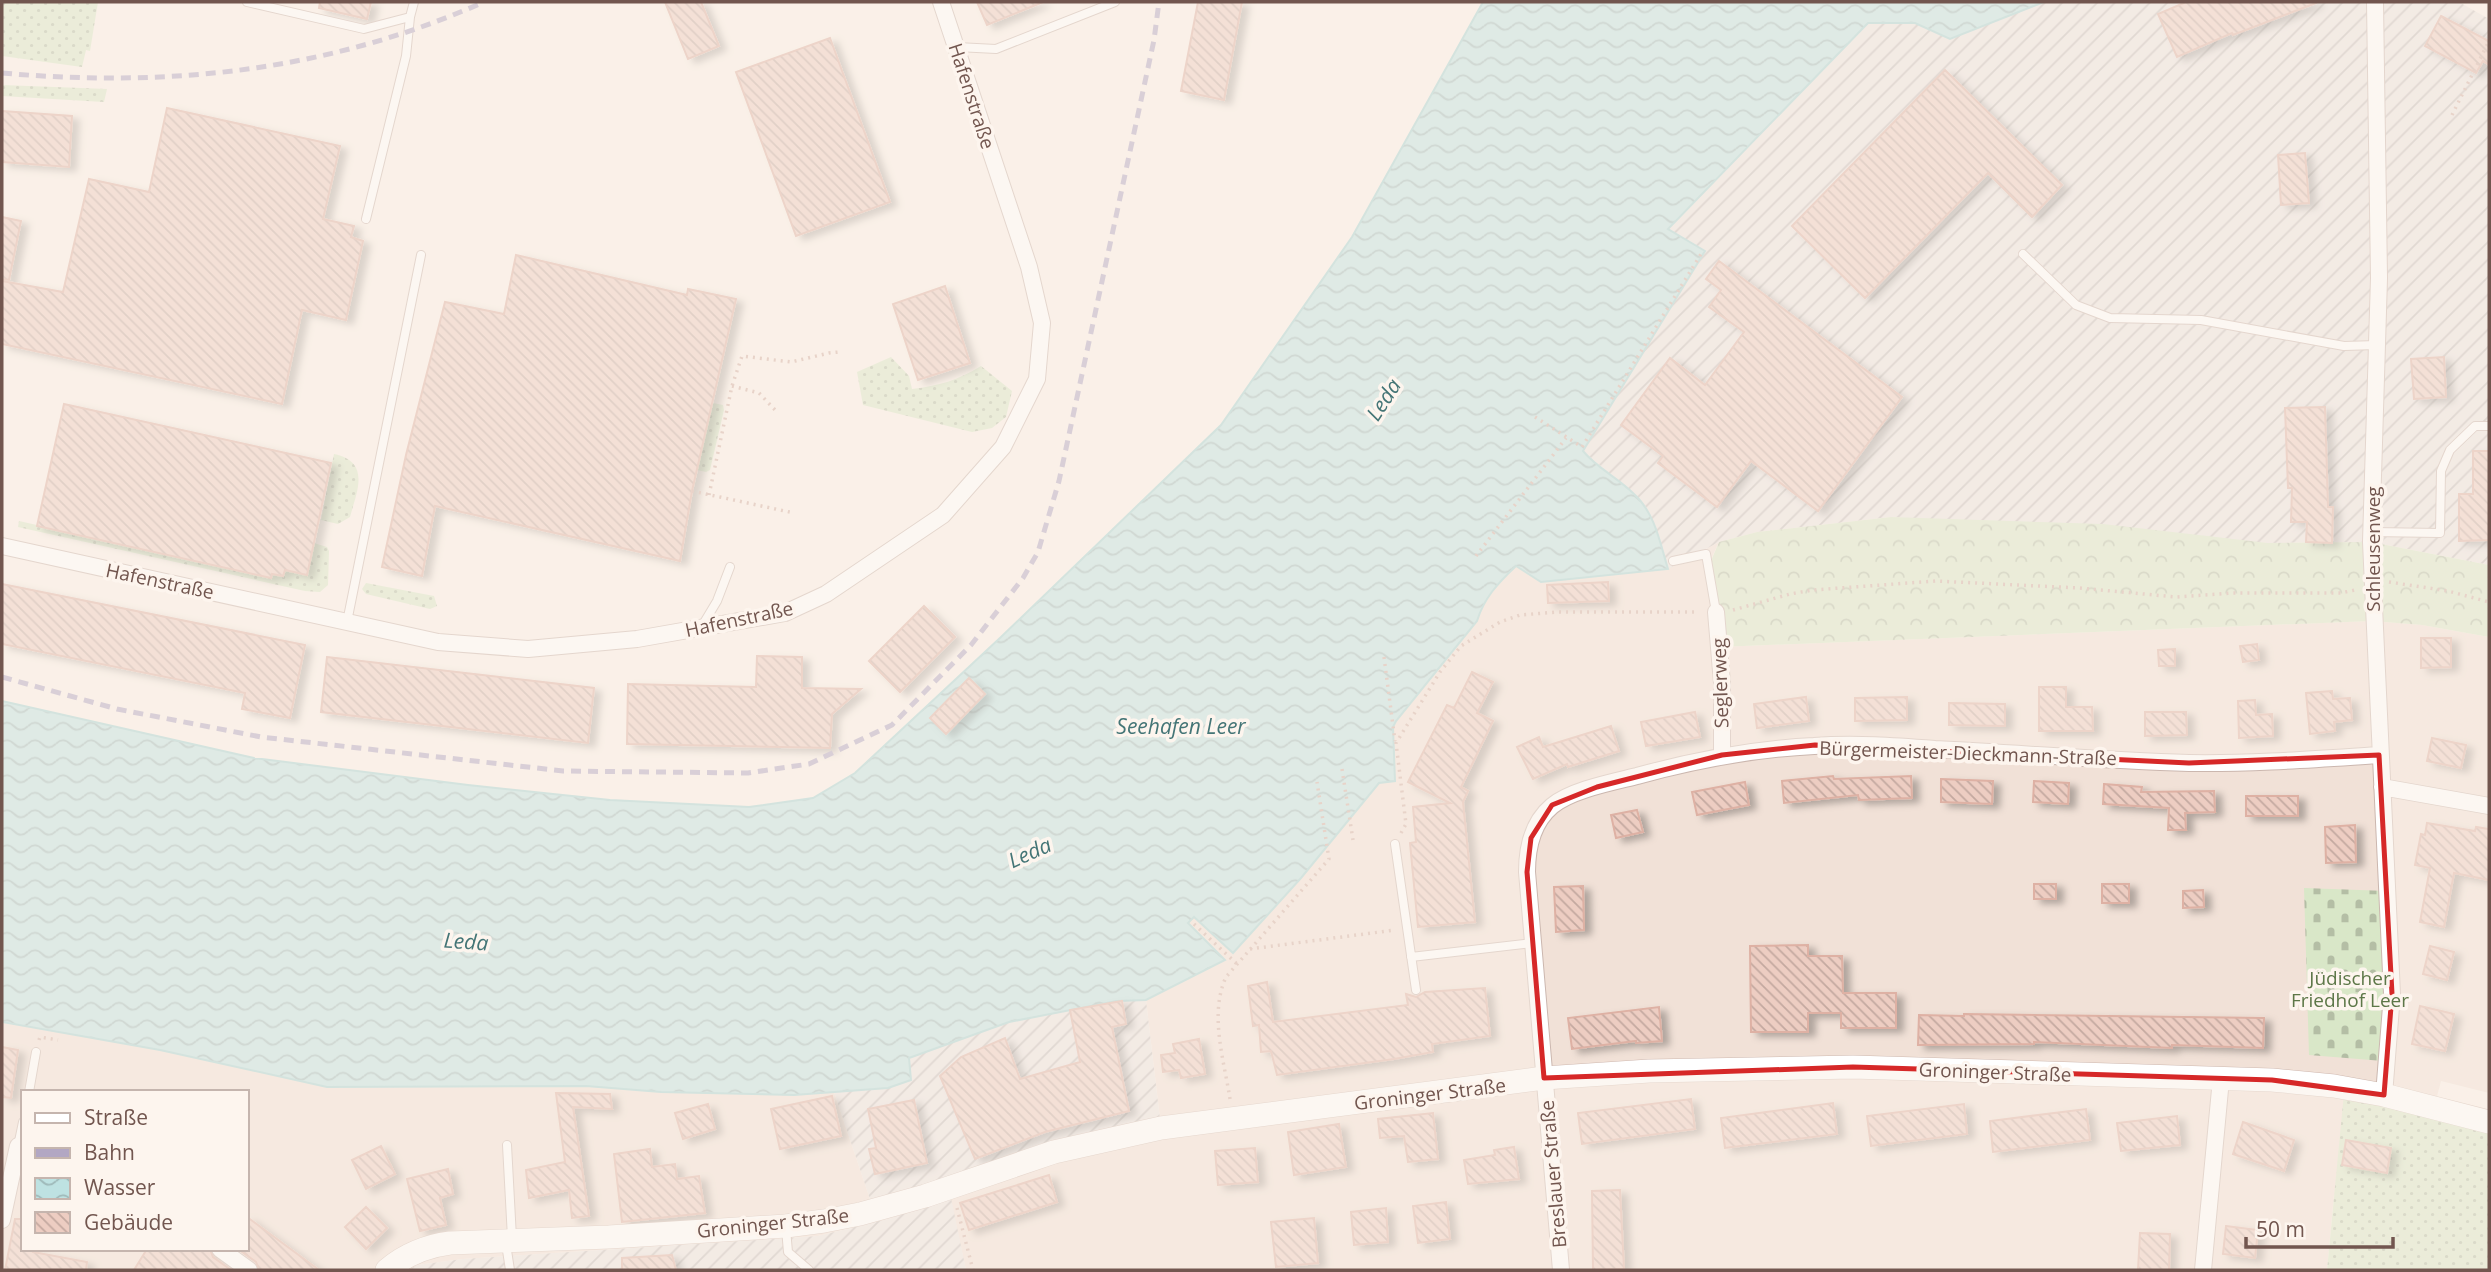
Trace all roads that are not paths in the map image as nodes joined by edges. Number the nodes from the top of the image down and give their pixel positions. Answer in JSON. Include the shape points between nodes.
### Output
{"nodes":[{"id":1,"x":247,"y":2,"type":"edge"},
{"id":2,"x":414,"y":2,"type":"edge"},
{"id":3,"x":941,"y":2,"type":"edge"},
{"id":4,"x":1115,"y":2,"type":"edge"},
{"id":5,"x":2375,"y":2,"type":"edge"},
{"id":6,"x":410,"y":17,"type":"junction"},
{"id":7,"x":957,"y":47,"type":"junction"},
{"id":8,"x":366,"y":219,"type":"dead end"},
{"id":9,"x":2023,"y":254,"type":"dead end"},
{"id":10,"x":421,"y":255,"type":"dead end"},
{"id":11,"x":2377,"y":345,"type":"junction"},
{"id":12,"x":2489,"y":426,"type":"edge"},
{"id":13,"x":2371,"y":533,"type":"junction"},
{"id":14,"x":2,"y":546,"type":"edge"},
{"id":15,"x":1673,"y":561,"type":"dead end"},
{"id":16,"x":730,"y":567,"type":"dead end"},
{"id":17,"x":1716,"y":612,"type":"joint"},
{"id":18,"x":347,"y":622,"type":"junction"},
{"id":19,"x":700,"y":628,"type":"junction"},
{"id":20,"x":1721,"y":755,"type":"junction"},
{"id":21,"x":2379,"y":755,"type":"junction"},
{"id":22,"x":2382,"y":787,"type":"junction"},
{"id":23,"x":2489,"y":806,"type":"edge"},
{"id":24,"x":1395,"y":844,"type":"road end"},
{"id":25,"x":1532,"y":943,"type":"junction"},
{"id":26,"x":1411,"y":957,"type":"junction"},
{"id":27,"x":1416,"y":990,"type":"dead end"},
{"id":28,"x":36,"y":1052,"type":"dead end"},
{"id":29,"x":1544,"y":1079,"type":"junction"},
{"id":30,"x":2221,"y":1079,"type":"junction"},
{"id":31,"x":29,"y":1090,"type":"edge"},
{"id":32,"x":2384,"y":1095,"type":"junction"},
{"id":33,"x":2489,"y":1122,"type":"edge"},
{"id":34,"x":21,"y":1127,"type":"edge"},
{"id":35,"x":507,"y":1145,"type":"dead end"},
{"id":36,"x":14,"y":1146,"type":"edge"},
{"id":37,"x":2,"y":1220,"type":"edge"},
{"id":38,"x":786,"y":1226,"type":"junction"},
{"id":39,"x":509,"y":1241,"type":"junction"},
{"id":40,"x":223,"y":1251,"type":"edge"},
{"id":41,"x":249,"y":1270,"type":"edge"},
{"id":42,"x":387,"y":1270,"type":"edge"},
{"id":43,"x":510,"y":1270,"type":"edge"},
{"id":44,"x":809,"y":1270,"type":"edge"},
{"id":45,"x":1561,"y":1270,"type":"edge"},
{"id":46,"x":2203,"y":1270,"type":"edge"}],
"edges":[{"from":1,"to":6,"type":"lane","via":[[364,29]]},
{"from":2,"to":6,"type":"lane"},
{"from":3,"to":7,"type":"street","name":"Hafenstraße"},
{"from":4,"to":7,"type":"lane","via":[[996,49]]},
{"from":5,"to":11,"type":"street","name":"Schleusenweg"},
{"from":6,"to":8,"type":"lane","via":[[406,56]]},
{"from":7,"to":19,"type":"street","name":"Hafenstraße","via":[[1042,323],[1037,379],[1003,447],[943,515],[826,594],[785,613]]},
{"from":9,"to":11,"type":"lane","via":[[2076,304],[2110,318],[2201,320],[2344,346]]},
{"from":10,"to":18,"type":"lane"},
{"from":11,"to":13,"type":"street","name":"Schleusenweg"},
{"from":12,"to":13,"type":"lane","via":[[2475,426],[2450,450],[2441,471],[2440,533]]},
{"from":13,"to":21,"type":"street","name":"Schleusenweg"},
{"from":14,"to":18,"type":"street","name":"Hafenstraße"},
{"from":15,"to":17,"type":"lane","via":[[1706,554]]},
{"from":16,"to":19,"type":"lane"},
{"from":17,"to":20,"type":"street","name":"Seglerweg","via":[[1722,683]]},
{"from":18,"to":19,"type":"street","name":"Hafenstraße","via":[[438,642],[528,649]]},
{"from":20,"to":21,"type":"street","name":"Bürgermeister-Dieckmann-Straße","via":[[1815,746],[1884,746],[2189,763]]},
{"from":20,"to":25,"type":"street","name":"Bürgermeister-Dieckmann-Straße","via":[[1597,787],[1552,806],[1540,821],[1527,853]]},
{"from":21,"to":22,"type":"street","name":"Schleusenweg"},
{"from":22,"to":23,"type":"street"},
{"from":22,"to":32,"type":"street","name":"Schleusenweg","via":[[2392,994]]},
{"from":24,"to":26,"type":"lane"},
{"from":25,"to":26,"type":"lane"},
{"from":25,"to":29,"type":"street","name":"Bürgermeister-Dieckmann-Straße"},
{"from":26,"to":27,"type":"lane"},
{"from":28,"to":31,"type":"lane"},
{"from":29,"to":30,"type":"street","name":"Groninger Straße","via":[[1649,1071],[1853,1068]]},
{"from":29,"to":38,"type":"street","name":"Groninger Straße","via":[[1161,1128],[1054,1152],[953,1187],[926,1202]]},
{"from":29,"to":45,"type":"street","name":"Breslauer Straße"},
{"from":30,"to":32,"type":"street","name":"Groninger Straße","via":[[2334,1086]]},
{"from":30,"to":46,"type":"street"},
{"from":32,"to":33,"type":"street","name":"Groninger Straße"},
{"from":34,"to":36,"type":"lane"},
{"from":35,"to":39,"type":"lane"},
{"from":36,"to":37,"type":"street"},
{"from":38,"to":39,"type":"street","name":"Groninger Straße"},
{"from":38,"to":44,"type":"lane","via":[[788,1252]]},
{"from":39,"to":42,"type":"street","name":"Groninger Straße","via":[[434,1245]]},
{"from":39,"to":43,"type":"lane"},
{"from":40,"to":41,"type":"street"}]}
